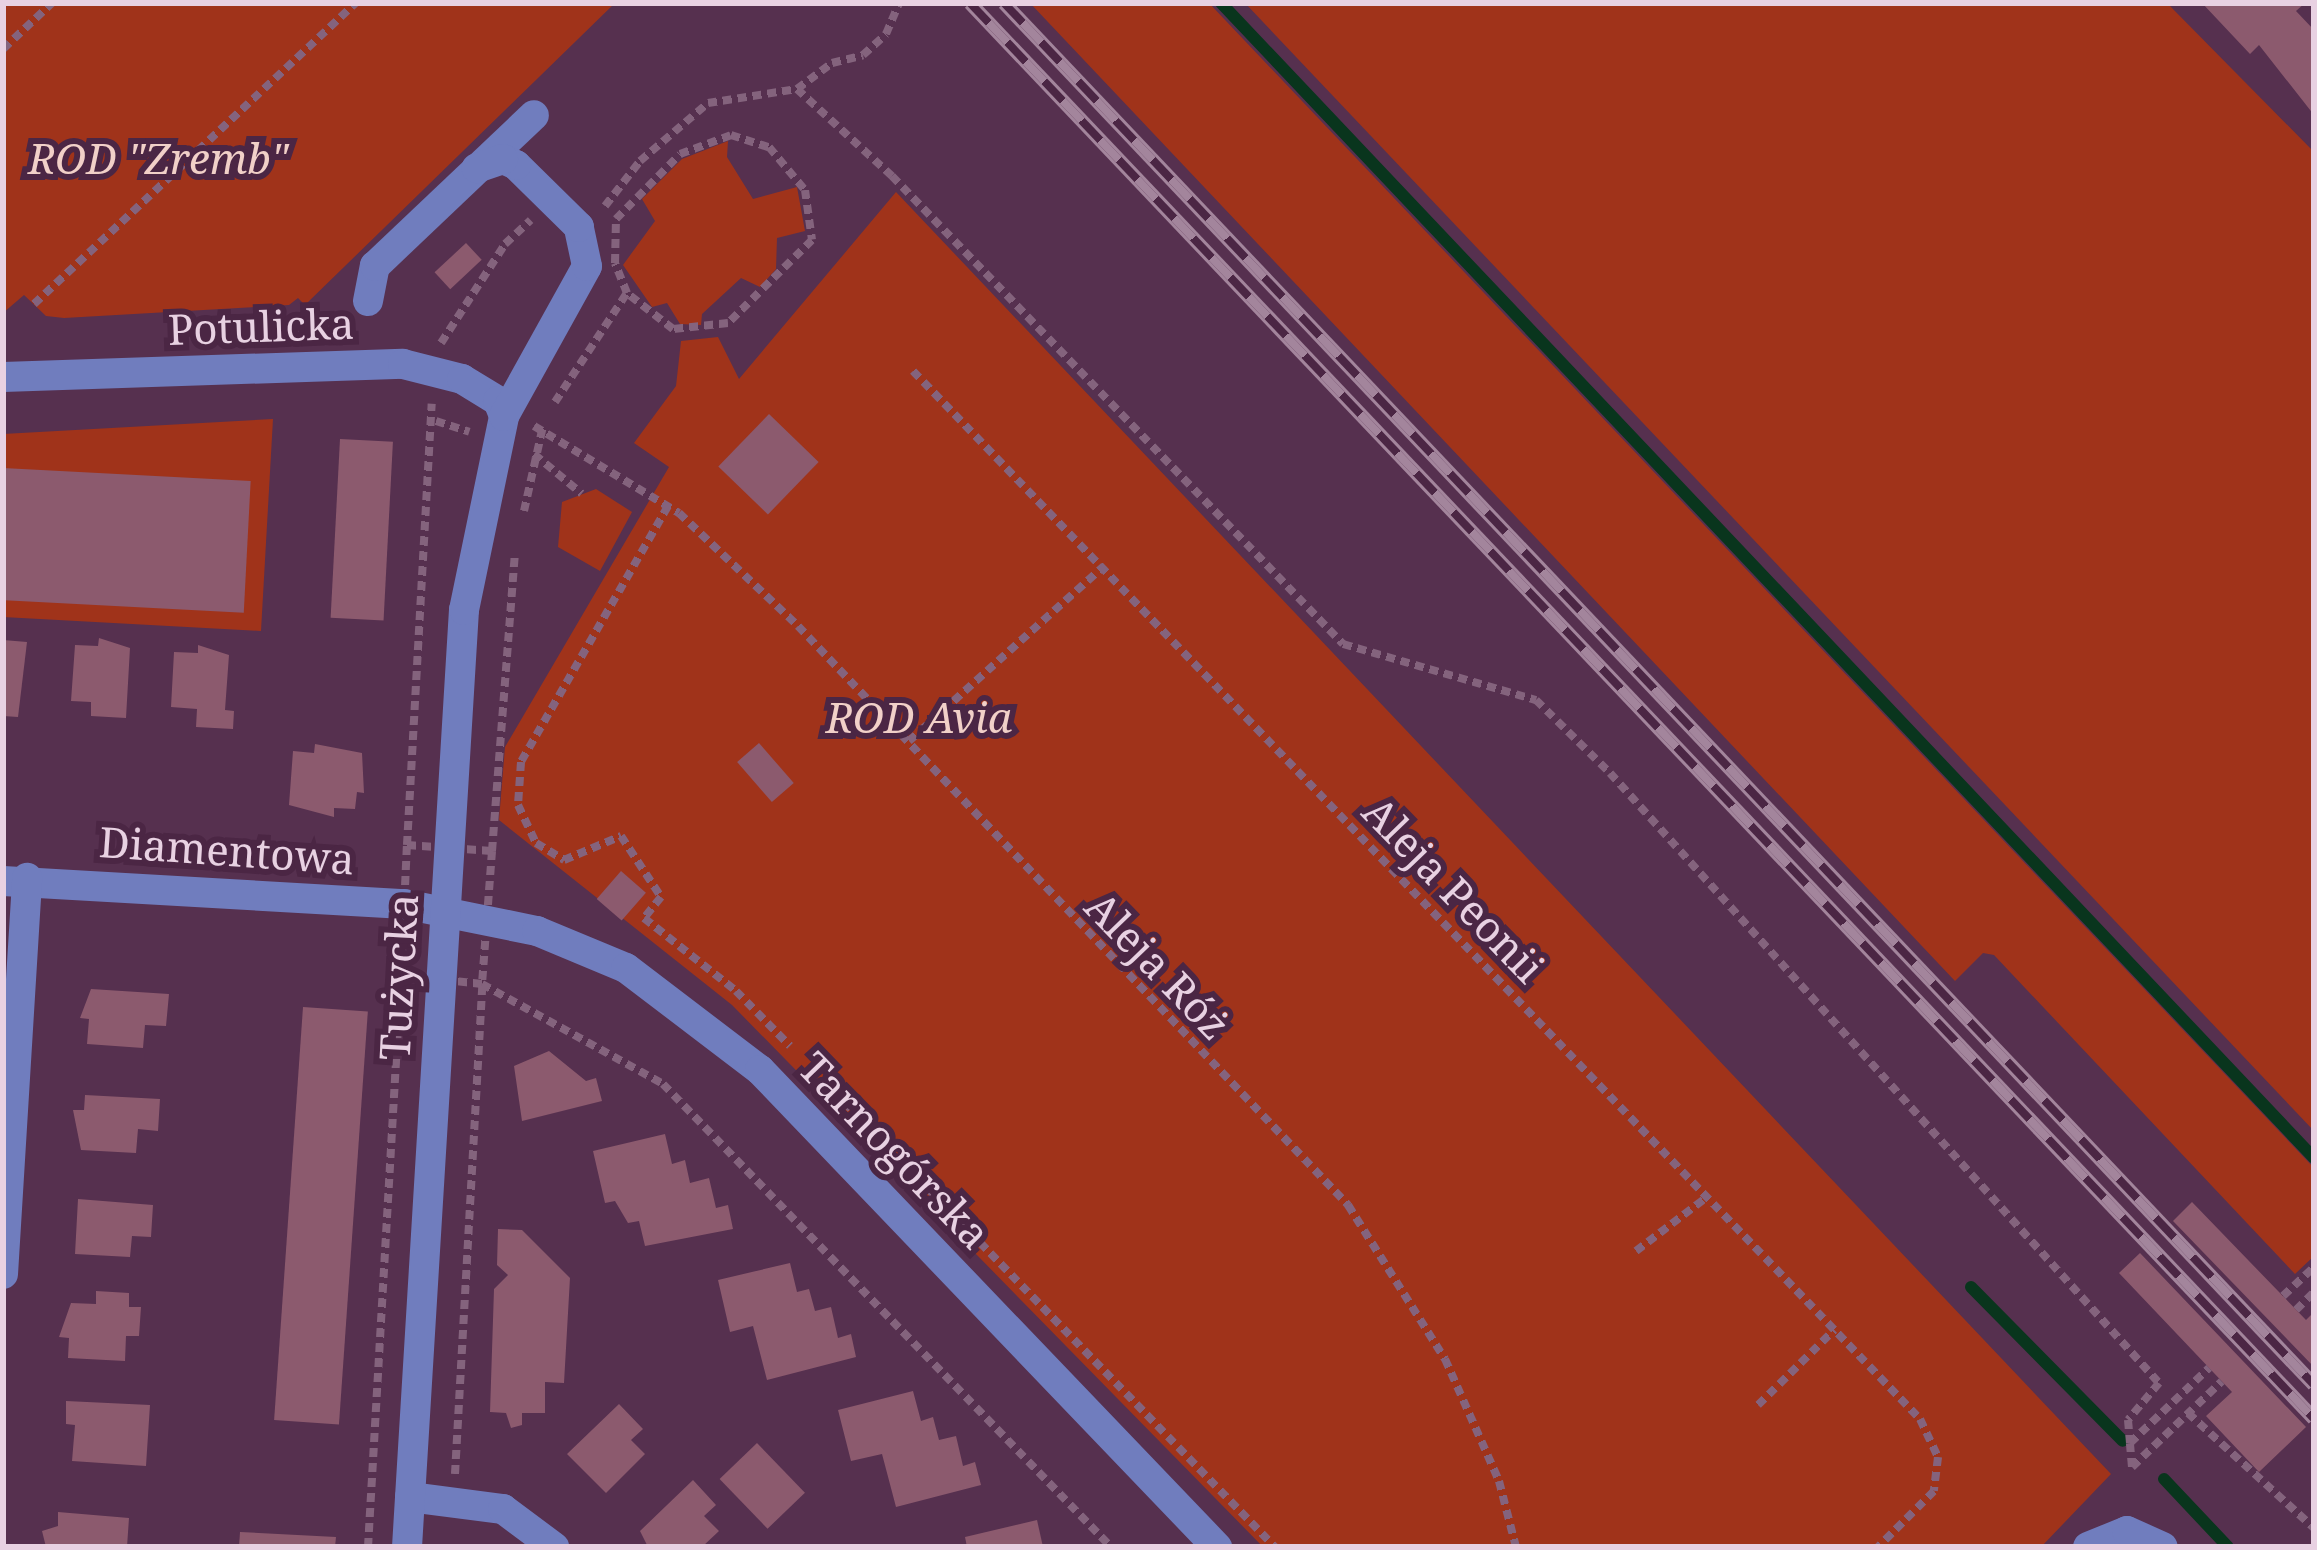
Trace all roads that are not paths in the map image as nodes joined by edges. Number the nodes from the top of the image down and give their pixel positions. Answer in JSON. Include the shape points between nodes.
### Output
{"nodes":[{"id":1,"x":534,"y":115,"type":"dead end"},
{"id":2,"x":477,"y":168,"type":"junction"},
{"id":3,"x":368,"y":301,"type":"dead end"},
{"id":4,"x":3,"y":377,"type":"edge"},
{"id":5,"x":504,"y":416,"type":"junction"},
{"id":6,"x":15,"y":880,"type":"edge"},
{"id":7,"x":445,"y":914,"type":"junction"},
{"id":8,"x":3,"y":1274,"type":"edge"},
{"id":9,"x":410,"y":1497,"type":"junction"},
{"id":10,"x":406,"y":1547,"type":"edge"},
{"id":11,"x":554,"y":1547,"type":"edge"},
{"id":12,"x":1217,"y":1547,"type":"edge"},
{"id":13,"x":2088,"y":1547,"type":"edge"},
{"id":14,"x":2163,"y":1547,"type":"edge"}],
"edges":[{"from":1,"to":2,"type":"street"},
{"from":2,"to":3,"type":"street","via":[[375,266]]},
{"from":2,"to":5,"type":"street","name":"Tużycka","via":[[503,159],[579,227],[584,283]]},
{"from":4,"to":5,"type":"street","name":"Potulicka","via":[[434,368],[486,392]]},
{"from":5,"to":7,"type":"street","name":"Tużycka","via":[[464,610]]},
{"from":6,"to":7,"type":"street","name":"Diamentowa"},
{"from":6,"to":8,"type":"street"},
{"from":7,"to":9,"type":"street","name":"Tużycka"},
{"from":7,"to":12,"type":"street","name":"Tarnogórska","via":[[584,947],[715,1030]]},
{"from":9,"to":10,"type":"street","name":"Tużycka"},
{"from":9,"to":11,"type":"street","via":[[503,1509]]},
{"from":13,"to":14,"type":"street","via":[[2127,1532]]}]}
